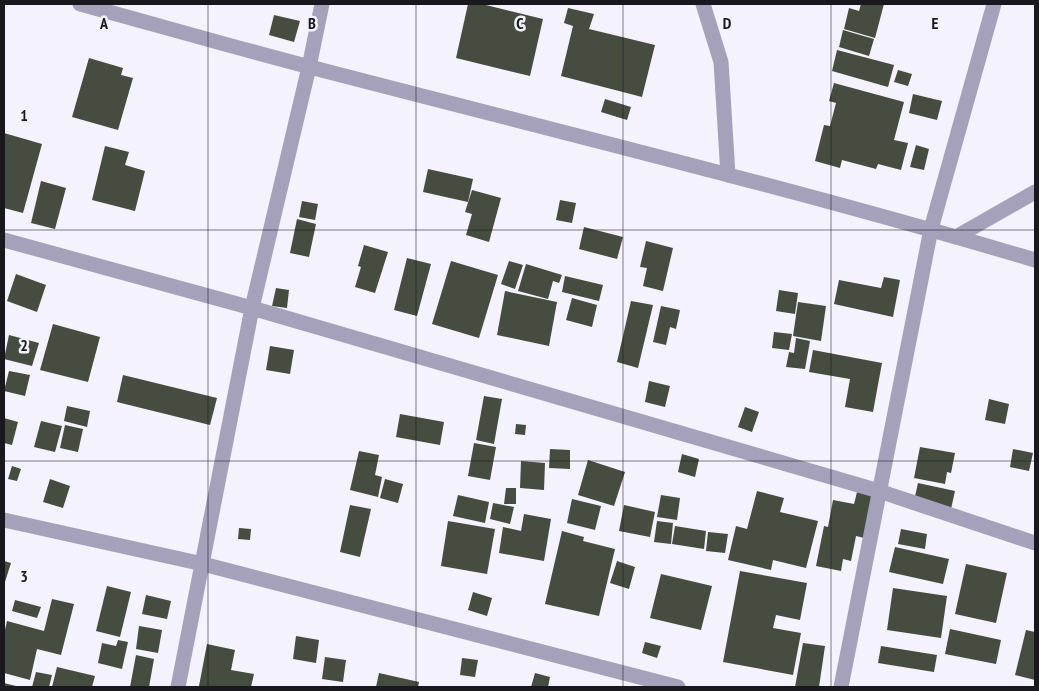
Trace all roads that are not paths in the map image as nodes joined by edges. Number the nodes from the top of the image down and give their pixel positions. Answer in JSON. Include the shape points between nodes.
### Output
{"nodes":[{"id":1,"x":80,"y":4,"type":"edge"},
{"id":2,"x":322,"y":4,"type":"edge"},
{"id":3,"x":703,"y":4,"type":"edge"},
{"id":4,"x":994,"y":4,"type":"edge"},
{"id":5,"x":309,"y":67,"type":"junction"},
{"id":6,"x":728,"y":175,"type":"junction"},
{"id":7,"x":1035,"y":192,"type":"edge"},
{"id":8,"x":931,"y":229,"type":"junction"},
{"id":9,"x":956,"y":237,"type":"junction"},
{"id":10,"x":4,"y":240,"type":"edge"},
{"id":11,"x":1035,"y":260,"type":"edge"},
{"id":12,"x":252,"y":308,"type":"junction"},
{"id":13,"x":879,"y":492,"type":"junction"},
{"id":14,"x":4,"y":520,"type":"edge"},
{"id":15,"x":1035,"y":543,"type":"edge"},
{"id":16,"x":203,"y":564,"type":"junction"},
{"id":17,"x":178,"y":687,"type":"edge"},
{"id":18,"x":678,"y":687,"type":"edge"},
{"id":19,"x":842,"y":687,"type":"edge"}],
"edges":[{"from":1,"to":5,"type":"street"},
{"from":2,"to":5,"type":"street"},
{"from":3,"to":6,"type":"street","via":[[721,62]]},
{"from":4,"to":8,"type":"street"},
{"from":5,"to":6,"type":"street"},
{"from":5,"to":12,"type":"street"},
{"from":6,"to":8,"type":"street"},
{"from":7,"to":9,"type":"street"},
{"from":8,"to":9,"type":"street"},
{"from":8,"to":13,"type":"street"},
{"from":9,"to":11,"type":"street"},
{"from":10,"to":12,"type":"street"},
{"from":12,"to":13,"type":"street"},
{"from":12,"to":16,"type":"street"},
{"from":13,"to":15,"type":"street"},
{"from":13,"to":19,"type":"street"},
{"from":14,"to":16,"type":"street"},
{"from":16,"to":17,"type":"street"},
{"from":16,"to":18,"type":"street"}]}
